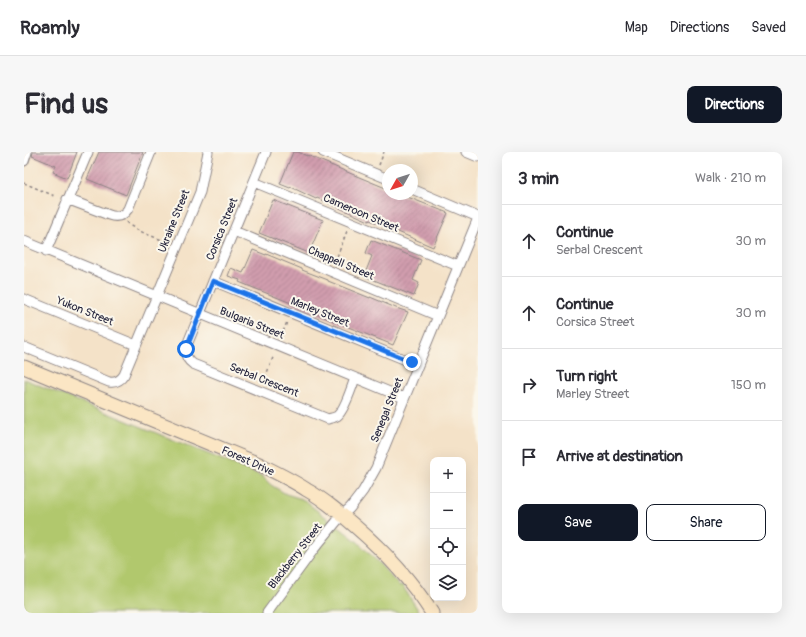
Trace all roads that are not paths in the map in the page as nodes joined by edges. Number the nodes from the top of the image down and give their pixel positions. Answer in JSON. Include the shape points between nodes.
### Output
{"nodes":[{"id":1,"x":28,"y":152,"type":"edge"},
{"id":2,"x":88,"y":152,"type":"edge"},
{"id":3,"x":152,"y":152,"type":"edge"},
{"id":4,"x":208,"y":152,"type":"edge"},
{"id":5,"x":266,"y":152,"type":"edge"},
{"id":6,"x":323,"y":152,"type":"edge"},
{"id":7,"x":466,"y":152,"type":"edge"},
{"id":8,"x":478,"y":157,"type":"edge"},
{"id":9,"x":24,"y":161,"type":"edge"},
{"id":10,"x":382,"y":177,"type":"edge"},
{"id":11,"x":254,"y":182,"type":"junction"},
{"id":12,"x":418,"y":192,"type":"edge"},
{"id":13,"x":65,"y":199,"type":"junction"},
{"id":14,"x":478,"y":217,"type":"edge"},
{"id":15,"x":234,"y":231,"type":"junction"},
{"id":16,"x":24,"y":241,"type":"edge"},
{"id":17,"x":46,"y":251,"type":"junction"},
{"id":18,"x":458,"y":266,"type":"junction"},
{"id":19,"x":213,"y":281,"type":"junction"},
{"id":20,"x":156,"y":297,"type":"junction"},
{"id":21,"x":24,"y":299,"type":"edge"},
{"id":22,"x":199,"y":314,"type":"junction"},
{"id":23,"x":438,"y":316,"type":"junction"},
{"id":24,"x":136,"y":345,"type":"junction"},
{"id":25,"x":24,"y":347,"type":"edge"},
{"id":26,"x":418,"y":365,"type":"junction"},
{"id":27,"x":24,"y":367,"type":"edge"},
{"id":28,"x":355,"y":378,"type":"junction"},
{"id":29,"x":404,"y":398,"type":"junction"},
{"id":30,"x":342,"y":515,"type":"junction"},
{"id":31,"x":267,"y":613,"type":"edge"},
{"id":32,"x":432,"y":613,"type":"edge"}],
"edges":[{"from":1,"to":9,"type":"street"},
{"from":2,"to":13,"type":"street"},
{"from":3,"to":13,"type":"street","via":[[128,209],[120,216],[114,217]]},
{"from":4,"to":20,"type":"street","name":"Ukraine Street","via":[[200,192]]},
{"from":5,"to":11,"type":"street","name":"Corsica Street"},
{"from":6,"to":10,"type":"street"},
{"from":7,"to":8,"type":"street"},
{"from":11,"to":15,"type":"street","name":"Corsica Street"},
{"from":11,"to":18,"type":"street","name":"Cameroon Street"},
{"from":12,"to":14,"type":"street"},
{"from":13,"to":17,"type":"street"},
{"from":14,"to":18,"type":"street","name":"Senegal Street"},
{"from":15,"to":19,"type":"street","name":"Corsica Street"},
{"from":15,"to":23,"type":"street","name":"Chappell Street"},
{"from":16,"to":17,"type":"street","name":"Bulgaria Street"},
{"from":17,"to":20,"type":"street","name":"Bulgaria Street"},
{"from":18,"to":23,"type":"street","name":"Senegal Street"},
{"from":19,"to":22,"type":"street","name":"Corsica Street"},
{"from":19,"to":26,"type":"street","name":"Marley Street"},
{"from":20,"to":22,"type":"street","name":"Bulgaria Street"},
{"from":20,"to":24,"type":"street","name":"Ukraine Street"},
{"from":21,"to":24,"type":"street","name":"Yukon Street"},
{"from":22,"to":28,"type":"street","name":"Bulgaria Street"},
{"from":22,"to":28,"type":"street","name":"Serbal Crescent","via":[[186,349],[186,356],[190,362],[325,418],[334,418],[339,414]]},
{"from":23,"to":26,"type":"street","name":"Senegal Street"},
{"from":24,"to":25,"type":"street","name":"Ukraine Street","via":[[124,375],[112,383]]},
{"from":26,"to":29,"type":"street","name":"Senegal Street"},
{"from":27,"to":30,"type":"street","name":"Forest Drive","via":[[259,464],[307,490]]},
{"from":28,"to":29,"type":"street","name":"Bulgaria Street"},
{"from":29,"to":30,"type":"street","name":"Senegal Street","via":[[376,468],[363,491]]},
{"from":30,"to":31,"type":"street","name":"Blackberry Street"},
{"from":30,"to":32,"type":"street","name":"Forest Drive","via":[[392,561]]}]}
